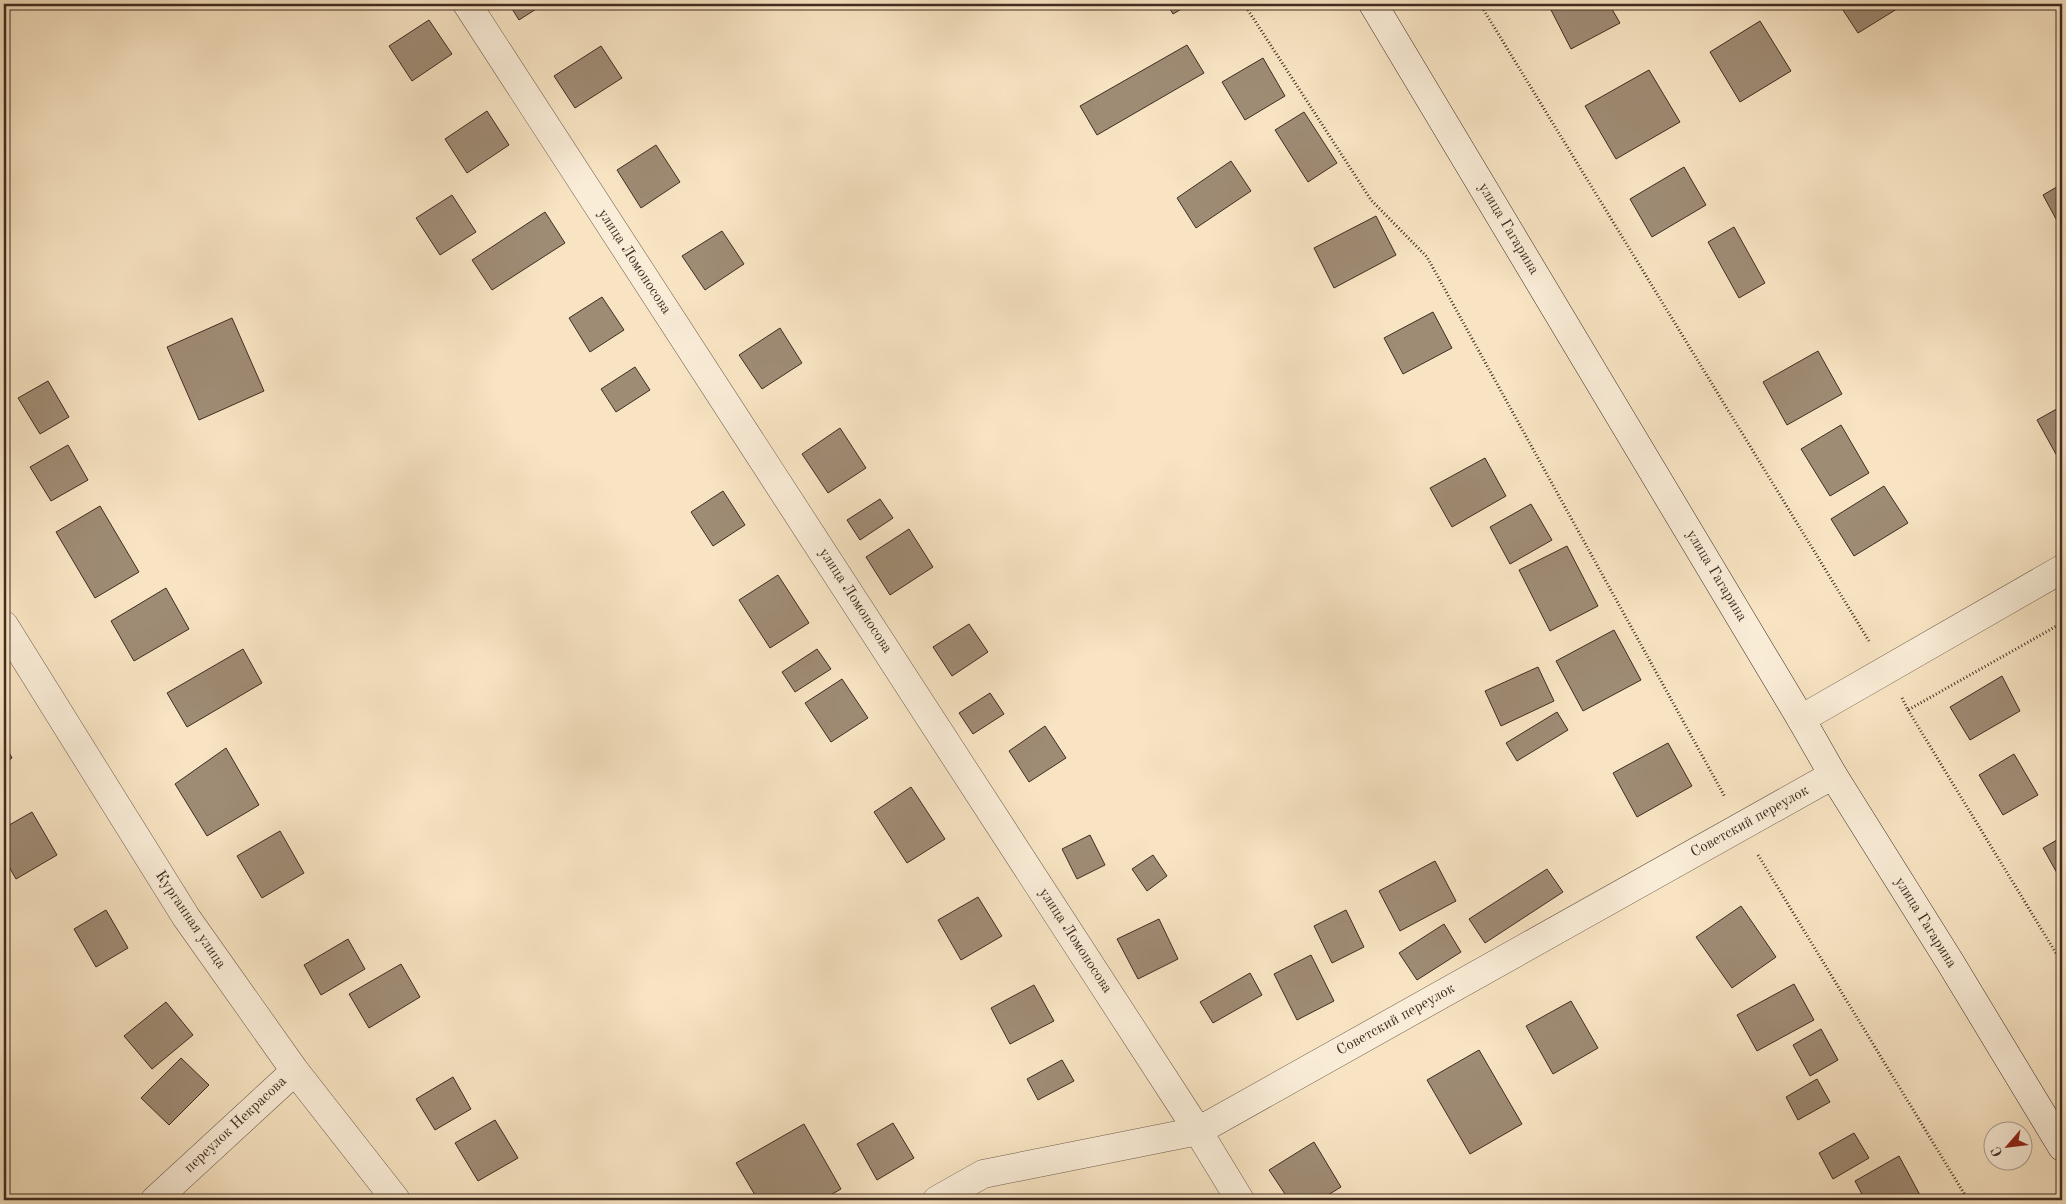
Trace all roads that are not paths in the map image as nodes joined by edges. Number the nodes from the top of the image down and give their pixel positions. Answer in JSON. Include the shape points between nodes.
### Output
{"nodes":[{"id":1,"x":467,"y":4,"type":"edge"},
{"id":2,"x":1374,"y":4,"type":"edge"},
{"id":3,"x":2062,"y":569,"type":"edge"},
{"id":4,"x":4,"y":625,"type":"edge"},
{"id":5,"x":1801,"y":719,"type":"junction"},
{"id":6,"x":1832,"y":776,"type":"junction"},
{"id":7,"x":295,"y":1071,"type":"junction"},
{"id":8,"x":1198,"y":1130,"type":"junction"},
{"id":9,"x":2062,"y":1147,"type":"edge"},
{"id":10,"x":155,"y":1200,"type":"edge"},
{"id":11,"x":396,"y":1200,"type":"edge"},
{"id":12,"x":937,"y":1200,"type":"edge"},
{"id":13,"x":1240,"y":1200,"type":"edge"}],
"edges":[{"from":1,"to":8,"type":"street","name":"улица Ломоносова"},
{"from":2,"to":5,"type":"street","name":"улица Гагарина"},
{"from":3,"to":5,"type":"street"},
{"from":4,"to":7,"type":"street","name":"Курганная улица","via":[[186,917]]},
{"from":5,"to":6,"type":"street","name":"улица Гагарина"},
{"from":6,"to":8,"type":"street","name":"Советский переулок"},
{"from":6,"to":9,"type":"street","name":"улица Гагарина"},
{"from":7,"to":10,"type":"street","name":"переулок Некрасова"},
{"from":7,"to":11,"type":"street","name":"Курганная улица"},
{"from":8,"to":12,"type":"street","name":"Советский переулок","via":[[983,1174]]},
{"from":8,"to":13,"type":"street","name":"улица Ломоносова"}]}
